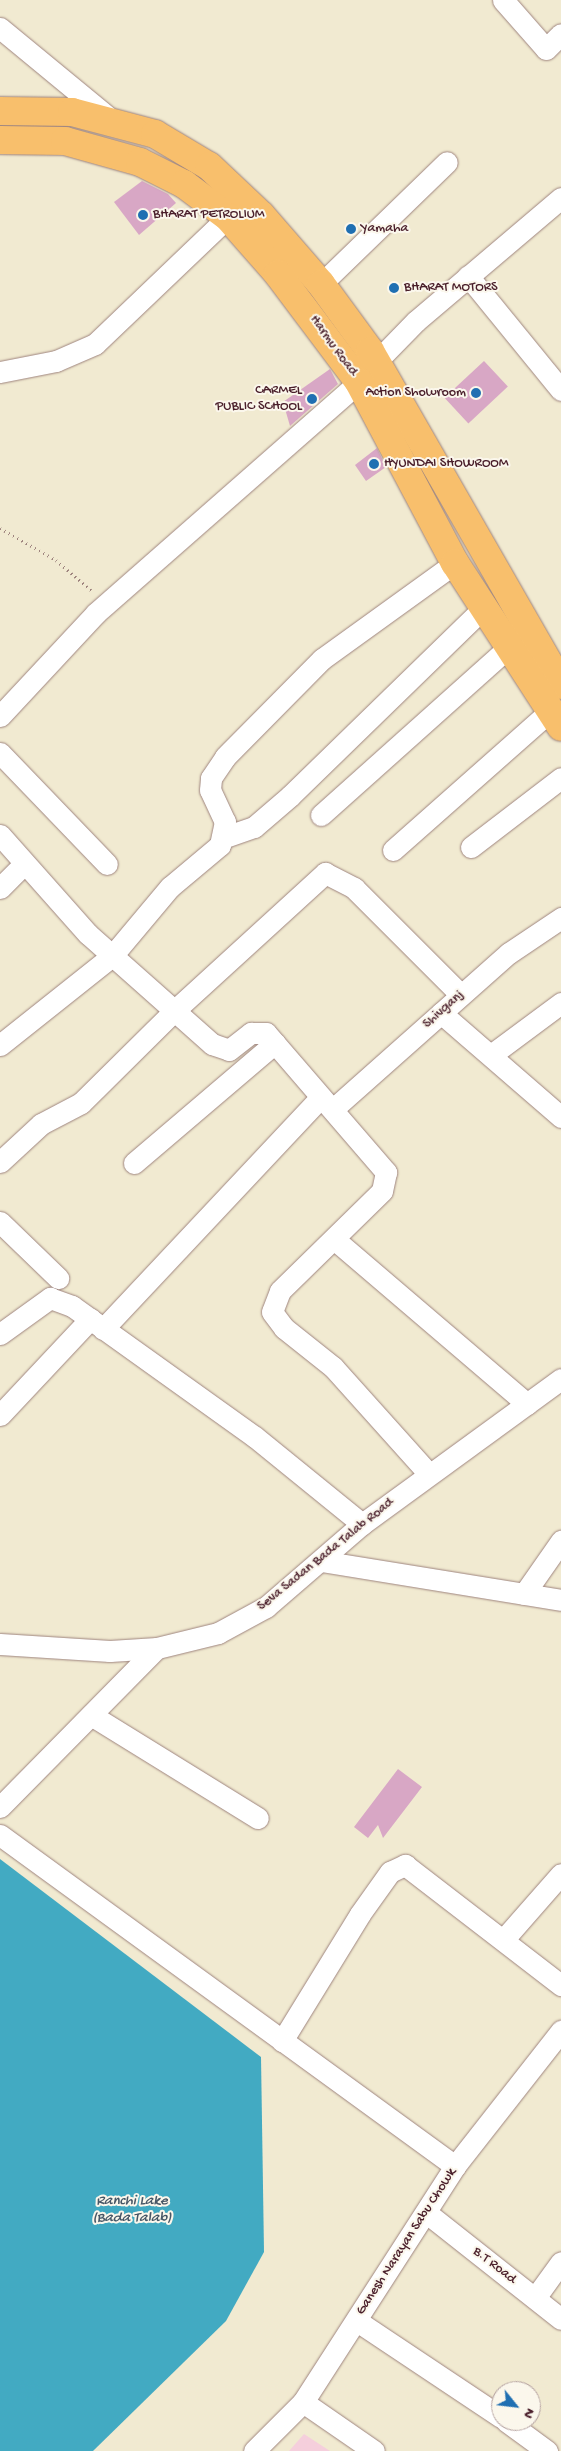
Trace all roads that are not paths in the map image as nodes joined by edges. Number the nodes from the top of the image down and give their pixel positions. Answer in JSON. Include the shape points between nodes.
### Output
{"nodes":[{"id":1,"x":503,"y":0,"type":"edge"},
{"id":2,"x":0,"y":28,"type":"edge"},
{"id":3,"x":561,"y":34,"type":"edge"},
{"id":4,"x":0,"y":111,"type":"edge"},
{"id":5,"x":113,"y":121,"type":"junction"},
{"id":6,"x":141,"y":130,"type":"junction"},
{"id":7,"x":0,"y":140,"type":"edge"},
{"id":8,"x":126,"y":157,"type":"junction"},
{"id":9,"x":447,"y":162,"type":"dead end"},
{"id":10,"x":561,"y":198,"type":"edge"},
{"id":11,"x":228,"y":217,"type":"junction"},
{"id":12,"x":468,"y":276,"type":"junction"},
{"id":13,"x":321,"y":284,"type":"junction"},
{"id":14,"x":376,"y":362,"type":"junction"},
{"id":15,"x":0,"y":372,"type":"edge"},
{"id":16,"x":359,"y":382,"type":"junction"},
{"id":17,"x":561,"y":390,"type":"edge"},
{"id":18,"x":455,"y":563,"type":"junction"},
{"id":19,"x":483,"y":608,"type":"junction"},
{"id":20,"x":509,"y":647,"type":"junction"},
{"id":21,"x":561,"y":684,"type":"edge"},
{"id":22,"x":0,"y":716,"type":"edge"},
{"id":23,"x":555,"y":719,"type":"edge"},
{"id":24,"x":0,"y":753,"type":"edge"},
{"id":25,"x":561,"y":778,"type":"edge"},
{"id":26,"x":321,"y":815,"type":"dead end"},
{"id":27,"x":0,"y":835,"type":"edge"},
{"id":28,"x":222,"y":838,"type":"junction"},
{"id":29,"x":471,"y":847,"type":"dead end"},
{"id":30,"x":393,"y":850,"type":"dead end"},
{"id":31,"x":107,"y":864,"type":"dead end"},
{"id":32,"x":23,"y":865,"type":"junction"},
{"id":33,"x":0,"y":888,"type":"edge"},
{"id":34,"x":561,"y":918,"type":"edge"},
{"id":35,"x":112,"y":956,"type":"junction"},
{"id":36,"x":461,"y":995,"type":"junction"},
{"id":37,"x":561,"y":1003,"type":"edge"},
{"id":38,"x":174,"y":1010,"type":"junction"},
{"id":39,"x":442,"y":1013,"type":"junction"},
{"id":40,"x":275,"y":1043,"type":"junction"},
{"id":41,"x":0,"y":1045,"type":"edge"},
{"id":42,"x":491,"y":1056,"type":"junction"},
{"id":43,"x":327,"y":1103,"type":"junction"},
{"id":44,"x":559,"y":1111,"type":"edge"},
{"id":45,"x":0,"y":1162,"type":"edge"},
{"id":46,"x":134,"y":1163,"type":"dead end"},
{"id":47,"x":0,"y":1222,"type":"edge"},
{"id":48,"x":334,"y":1240,"type":"junction"},
{"id":49,"x":58,"y":1278,"type":"dead end"},
{"id":50,"x":97,"y":1324,"type":"junction"},
{"id":51,"x":0,"y":1334,"type":"edge"},
{"id":52,"x":561,"y":1379,"type":"edge"},
{"id":53,"x":527,"y":1404,"type":"junction"},
{"id":54,"x":0,"y":1415,"type":"edge"},
{"id":55,"x":428,"y":1473,"type":"junction"},
{"id":56,"x":362,"y":1524,"type":"junction"},
{"id":57,"x":561,"y":1541,"type":"edge"},
{"id":58,"x":321,"y":1561,"type":"junction"},
{"id":59,"x":524,"y":1594,"type":"junction"},
{"id":60,"x":561,"y":1600,"type":"edge"},
{"id":61,"x":0,"y":1644,"type":"edge"},
{"id":62,"x":156,"y":1648,"type":"junction"},
{"id":63,"x":91,"y":1715,"type":"junction"},
{"id":64,"x":0,"y":1807,"type":"edge"},
{"id":65,"x":258,"y":1818,"type":"dead end"},
{"id":66,"x":0,"y":1835,"type":"edge"},
{"id":67,"x":561,"y":1874,"type":"edge"},
{"id":68,"x":504,"y":1939,"type":"junction"},
{"id":69,"x":561,"y":1985,"type":"edge"},
{"id":70,"x":561,"y":2031,"type":"edge"},
{"id":71,"x":282,"y":2041,"type":"junction"},
{"id":72,"x":455,"y":2166,"type":"junction"},
{"id":73,"x":428,"y":2214,"type":"junction"},
{"id":74,"x":561,"y":2262,"type":"edge"},
{"id":75,"x":535,"y":2298,"type":"junction"},
{"id":76,"x":561,"y":2319,"type":"edge"},
{"id":77,"x":357,"y":2321,"type":"junction"},
{"id":78,"x":303,"y":2402,"type":"junction"},
{"id":79,"x":491,"y":2410,"type":"edge"},
{"id":80,"x":520,"y":2431,"type":"edge"},
{"id":81,"x":254,"y":2451,"type":"edge"},
{"id":82,"x":374,"y":2451,"type":"edge"},
{"id":83,"x":548,"y":2451,"type":"edge"}],
"edges":[{"from":1,"to":3,"type":"street","via":[[546,49]]},
{"from":2,"to":5,"type":"street"},
{"from":4,"to":5,"type":"main road","name":"Harmu Road","via":[[72,112]]},
{"from":5,"to":6,"type":"main road","name":"Harmu Road"},
{"from":6,"to":8,"type":"main road"},
{"from":6,"to":13,"type":"main road","name":"Harmu Road","via":[[209,166],[261,215]]},
{"from":7,"to":8,"type":"main road","name":"Harmu Road","via":[[65,141]]},
{"from":8,"to":11,"type":"main road","name":"Harmu Road","via":[[164,173]]},
{"from":9,"to":13,"type":"street"},
{"from":10,"to":12,"type":"street"},
{"from":11,"to":15,"type":"street","via":[[95,344],[56,361]]},
{"from":11,"to":16,"type":"main road","name":"Harmu Road","via":[[278,274]]},
{"from":12,"to":14,"type":"street"},
{"from":12,"to":17,"type":"street"},
{"from":13,"to":14,"type":"main road","name":"Harmu Road"},
{"from":14,"to":21,"type":"main road","name":"Harmu Road"},
{"from":16,"to":18,"type":"main road","name":"Harmu Road"},
{"from":16,"to":22,"type":"street","via":[[107,604]]},
{"from":18,"to":19,"type":"main road","name":"Harmu Road"},
{"from":18,"to":28,"type":"street","via":[[322,660],[225,757],[212,778],[210,790],[224,822]]},
{"from":19,"to":20,"type":"main road","name":"Harmu Road"},
{"from":19,"to":28,"type":"street","via":[[290,796],[254,826]]},
{"from":20,"to":23,"type":"main road","name":"Harmu Road"},
{"from":20,"to":26,"type":"street"},
{"from":23,"to":30,"type":"street"},
{"from":24,"to":31,"type":"street"},
{"from":25,"to":29,"type":"street"},
{"from":27,"to":32,"type":"street"},
{"from":28,"to":35,"type":"street","via":[[212,855],[170,887]]},
{"from":32,"to":33,"type":"street"},
{"from":32,"to":35,"type":"street"},
{"from":34,"to":36,"type":"street","name":"Shivganj","via":[[509,952]]},
{"from":35,"to":38,"type":"street"},
{"from":35,"to":41,"type":"street"},
{"from":36,"to":38,"type":"street","via":[[354,888],[325,873]]},
{"from":36,"to":39,"type":"street","name":"Shivganj"},
{"from":37,"to":42,"type":"street"},
{"from":38,"to":40,"type":"street","via":[[222,1050],[229,1050],[260,1030]]},
{"from":38,"to":45,"type":"street","via":[[72,1111],[41,1124]]},
{"from":39,"to":42,"type":"street"},
{"from":39,"to":43,"type":"street","name":"Shivganj"},
{"from":40,"to":43,"type":"street"},
{"from":40,"to":46,"type":"street"},
{"from":42,"to":44,"type":"street"},
{"from":43,"to":48,"type":"street","via":[[386,1172],[387,1182],[373,1203]]},
{"from":43,"to":50,"type":"street","name":"Shivganj"},
{"from":47,"to":49,"type":"street"},
{"from":48,"to":53,"type":"street"},
{"from":48,"to":55,"type":"street","via":[[280,1291],[272,1312],[284,1328],[334,1367]]},
{"from":50,"to":51,"type":"street","via":[[50,1298]]},
{"from":50,"to":54,"type":"street","name":"Shivganj"},
{"from":50,"to":56,"type":"street","via":[[255,1437]]},
{"from":52,"to":53,"type":"street","name":"Seva Sadan Bada Talab Road"},
{"from":53,"to":55,"type":"street","name":"Seva Sadan Bada Talab Road"},
{"from":55,"to":56,"type":"street","name":"Seva Sadan Bada Talab Road"},
{"from":56,"to":58,"type":"street","name":"Seva Sadan Bada Talab Road"},
{"from":57,"to":59,"type":"street"},
{"from":58,"to":59,"type":"street"},
{"from":58,"to":62,"type":"street","name":"Seva Sadan Bada Talab Road","via":[[266,1606],[218,1633]]},
{"from":59,"to":60,"type":"street"},
{"from":61,"to":62,"type":"street","name":"Seva Sadan Bada Talab Road","via":[[70,1651]]},
{"from":62,"to":63,"type":"street"},
{"from":63,"to":64,"type":"street"},
{"from":63,"to":65,"type":"street"},
{"from":66,"to":71,"type":"street"},
{"from":67,"to":68,"type":"street"},
{"from":68,"to":69,"type":"street"},
{"from":68,"to":71,"type":"street","via":[[405,1865],[390,1872],[360,1914]]},
{"from":70,"to":72,"type":"street","name":"Ganesh Narayan Sabu Chowk"},
{"from":71,"to":72,"type":"street"},
{"from":72,"to":73,"type":"street","name":"Ganesh Narayan Sabu Chowk"},
{"from":73,"to":75,"type":"street","name":"B.T Road"},
{"from":73,"to":77,"type":"street","name":"Ganesh Narayan Sabu Chowk"},
{"from":74,"to":75,"type":"street"},
{"from":75,"to":76,"type":"street","name":"B.T Road"},
{"from":77,"to":78,"type":"street","name":"Ganesh Narayan Sabu Chowk"},
{"from":77,"to":79,"type":"street"},
{"from":78,"to":81,"type":"street","name":"Ganesh Narayan Sabu Chowk"},
{"from":78,"to":82,"type":"street"},
{"from":80,"to":83,"type":"street"}]}
